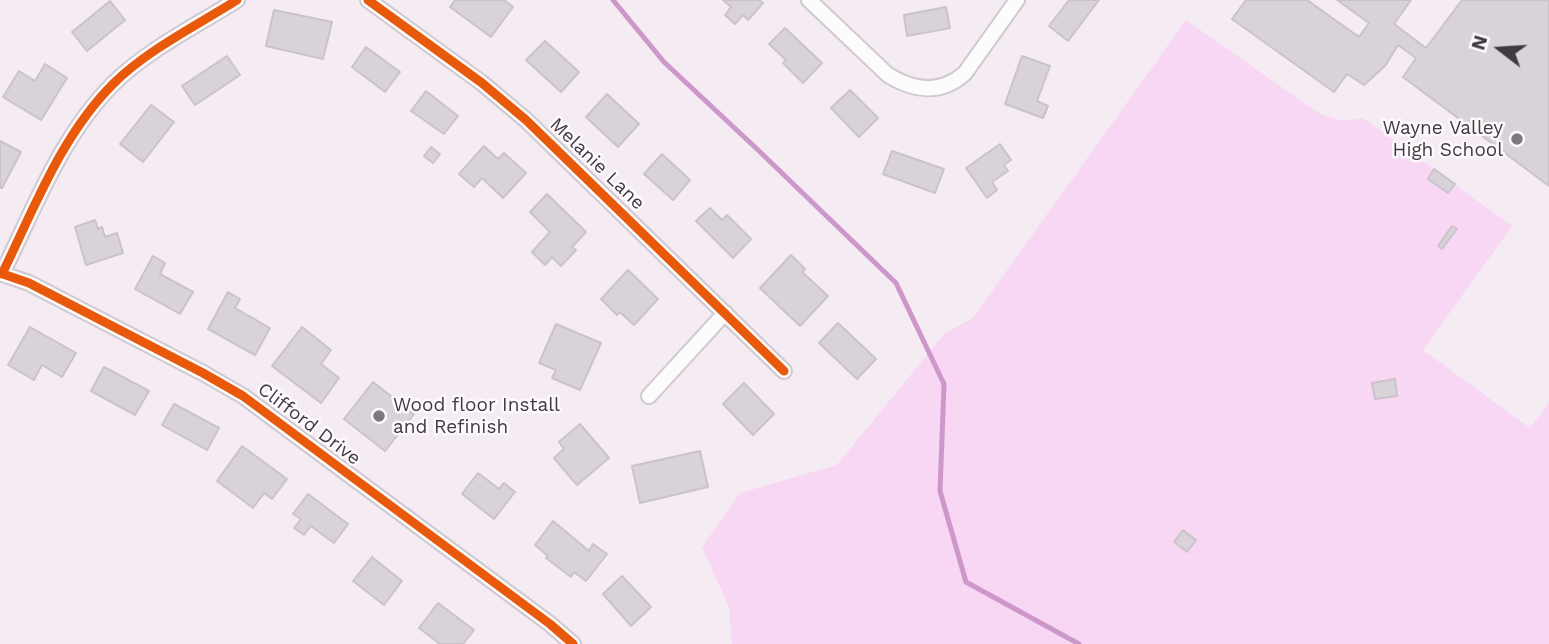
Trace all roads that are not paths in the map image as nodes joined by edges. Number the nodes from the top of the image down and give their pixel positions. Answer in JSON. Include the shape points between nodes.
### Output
{"nodes":[{"id":1,"x":237,"y":0,"type":"edge"},
{"id":2,"x":368,"y":0,"type":"edge"},
{"id":3,"x":809,"y":0,"type":"edge"},
{"id":4,"x":1017,"y":0,"type":"edge"},
{"id":5,"x":1,"y":273,"type":"edge"},
{"id":6,"x":725,"y":313,"type":"junction"},
{"id":7,"x":784,"y":371,"type":"dead end"},
{"id":8,"x":649,"y":396,"type":"dead end"},
{"id":9,"x":573,"y":644,"type":"edge"}],
"edges":[{"from":1,"to":5,"type":"street","via":[[141,61],[91,107]]},
{"from":2,"to":6,"type":"street","name":"Melanie Lane","via":[[526,120]]},
{"from":3,"to":4,"type":"street","via":[[888,75],[917,89],[932,89],[955,82],[965,73]]},
{"from":5,"to":9,"type":"street","name":"Clifford Drive","via":[[29,283],[243,396]]},
{"from":6,"to":7,"type":"street","name":"Melanie Lane"},
{"from":6,"to":8,"type":"street"}]}
